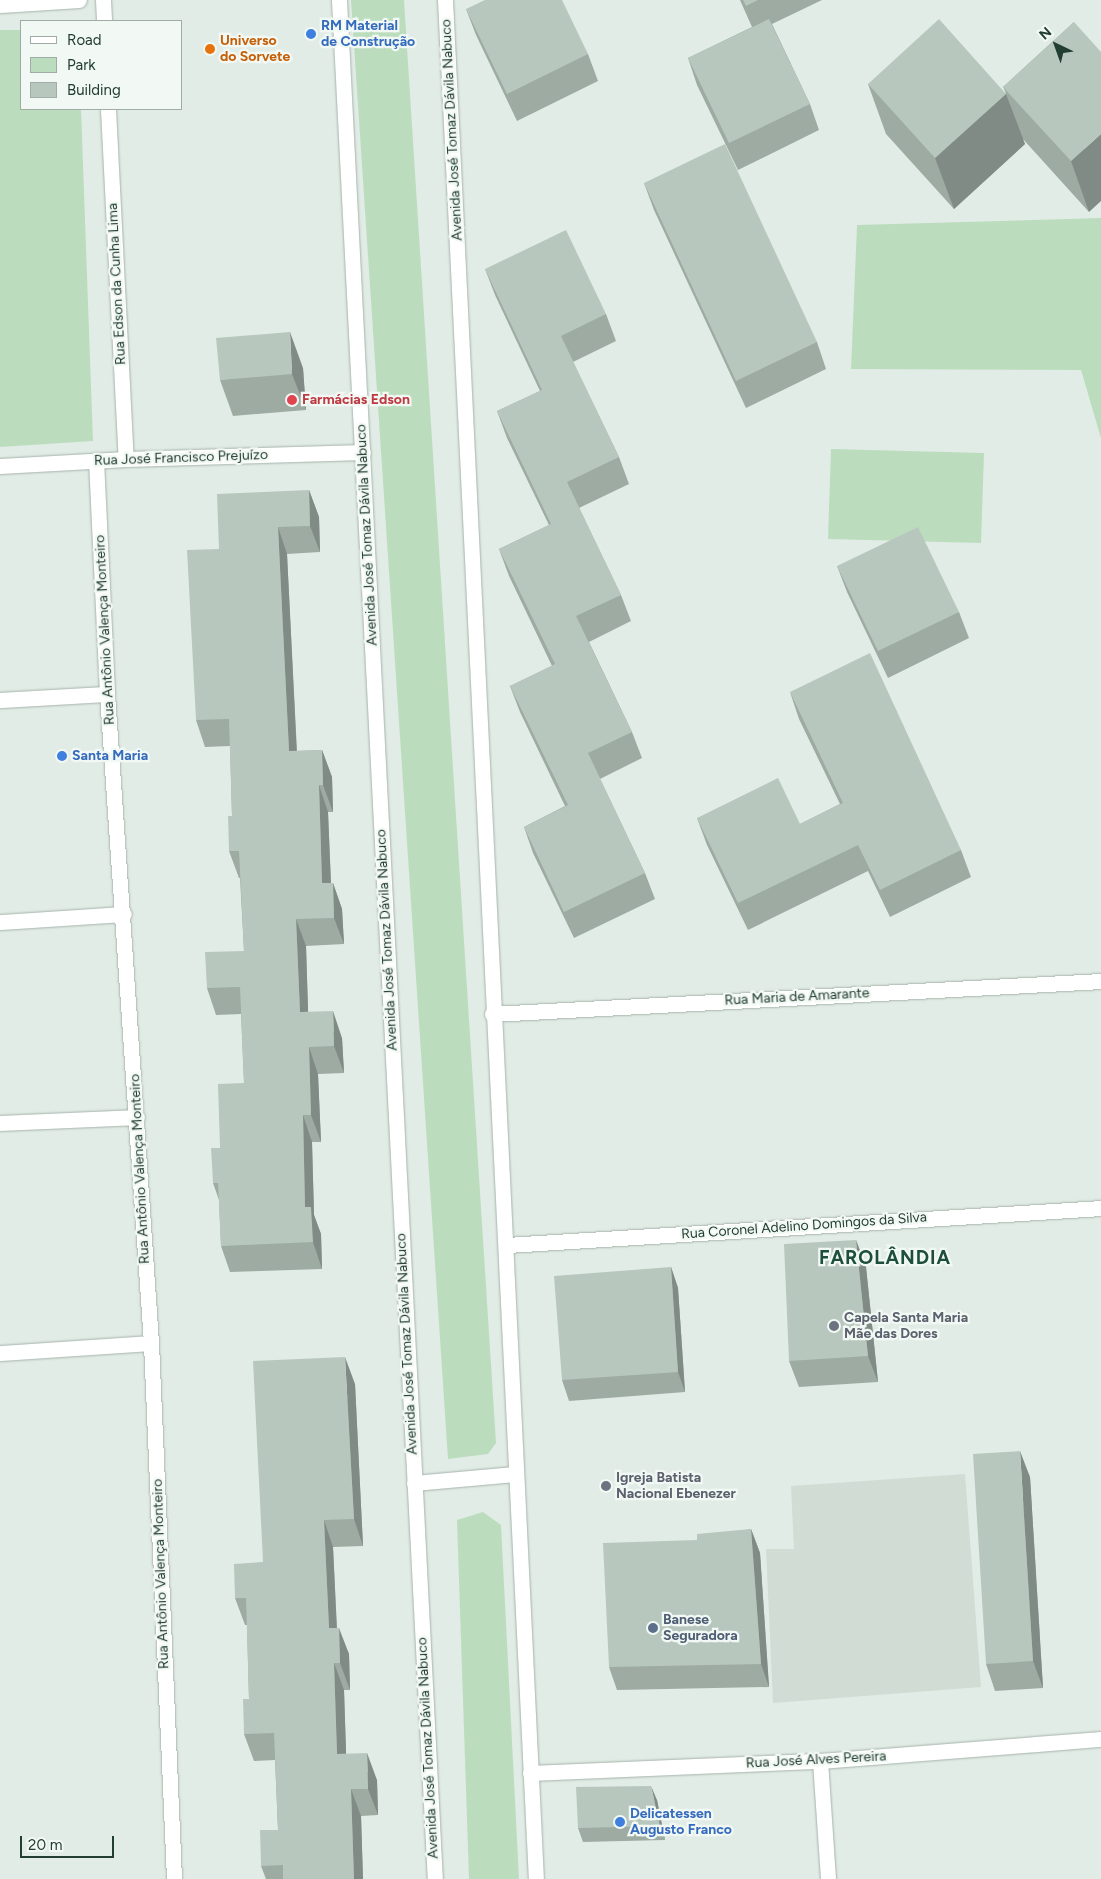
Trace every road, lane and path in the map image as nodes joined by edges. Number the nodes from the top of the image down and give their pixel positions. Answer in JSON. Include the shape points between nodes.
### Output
{"nodes":[{"id":1,"x":74,"y":0,"type":"edge"},
{"id":2,"x":79,"y":0,"type":"edge"},
{"id":3,"x":103,"y":0,"type":"edge"},
{"id":4,"x":339,"y":0,"type":"edge"},
{"id":5,"x":445,"y":0,"type":"edge"},
{"id":6,"x":0,"y":5,"type":"edge"},
{"id":7,"x":104,"y":20,"type":"edge"},
{"id":8,"x":108,"y":110,"type":"edge"},
{"id":9,"x":363,"y":452,"type":"junction"},
{"id":10,"x":126,"y":458,"type":"junction"},
{"id":11,"x":96,"y":460,"type":"junction"},
{"id":12,"x":0,"y":466,"type":"edge"},
{"id":13,"x":107,"y":694,"type":"junction"},
{"id":14,"x":0,"y":700,"type":"edge"},
{"id":15,"x":124,"y":914,"type":"junction"},
{"id":16,"x":0,"y":922,"type":"edge"},
{"id":17,"x":1101,"y":981,"type":"edge"},
{"id":18,"x":492,"y":1014,"type":"junction"},
{"id":19,"x":138,"y":1117,"type":"junction"},
{"id":20,"x":0,"y":1124,"type":"edge"},
{"id":21,"x":1101,"y":1208,"type":"edge"},
{"id":22,"x":507,"y":1245,"type":"junction"},
{"id":23,"x":150,"y":1343,"type":"junction"},
{"id":24,"x":0,"y":1353,"type":"edge"},
{"id":25,"x":514,"y":1474,"type":"junction"},
{"id":26,"x":414,"y":1483,"type":"junction"},
{"id":27,"x":1101,"y":1739,"type":"edge"},
{"id":28,"x":820,"y":1761,"type":"junction"},
{"id":29,"x":530,"y":1773,"type":"junction"},
{"id":30,"x":174,"y":1879,"type":"edge"},
{"id":31,"x":436,"y":1879,"type":"edge"},
{"id":32,"x":536,"y":1879,"type":"edge"},
{"id":33,"x":828,"y":1879,"type":"edge"}],
"edges":[{"from":1,"to":2,"type":"street"},
{"from":1,"to":6,"type":"street"},
{"from":3,"to":7,"type":"street"},
{"from":4,"to":9,"type":"street","name":"Avenida José Tomaz Dávila Nabuco"},
{"from":5,"to":18,"type":"street","name":"Avenida José Tomaz Dávila Nabuco","via":[[455,155]]},
{"from":8,"to":10,"type":"street","name":"Rua Edson da Cunha Lima"},
{"from":9,"to":10,"type":"street","name":"Rua José Francisco Prejuízo"},
{"from":9,"to":26,"type":"street","name":"Avenida José Tomaz Dávila Nabuco"},
{"from":10,"to":11,"type":"street","name":"Rua José Francisco Prejuízo"},
{"from":11,"to":12,"type":"street","name":"Rua José Francisco Prejuízo"},
{"from":11,"to":13,"type":"street","name":"Rua Antônio Valença Monteiro"},
{"from":13,"to":14,"type":"street"},
{"from":13,"to":15,"type":"street","name":"Rua Antônio Valença Monteiro"},
{"from":15,"to":16,"type":"street"},
{"from":15,"to":19,"type":"street","name":"Rua Antônio Valença Monteiro"},
{"from":17,"to":18,"type":"street","name":"Rua Maria de Amarante"},
{"from":18,"to":22,"type":"street","name":"Avenida José Tomaz Dávila Nabuco"},
{"from":19,"to":20,"type":"street"},
{"from":19,"to":23,"type":"street","name":"Rua Antônio Valença Monteiro"},
{"from":21,"to":22,"type":"street","name":"Rua Coronel Adelino Domingos da Silva"},
{"from":22,"to":25,"type":"street","name":"Avenida José Tomaz Dávila Nabuco"},
{"from":23,"to":24,"type":"street"},
{"from":23,"to":30,"type":"street","name":"Rua Antônio Valença Monteiro"},
{"from":25,"to":26,"type":"street"},
{"from":25,"to":29,"type":"street","name":"Avenida José Tomaz Dávila Nabuco"},
{"from":26,"to":31,"type":"street","name":"Avenida José Tomaz Dávila Nabuco"},
{"from":27,"to":28,"type":"street","name":"Rua José Alves Pereira"},
{"from":28,"to":29,"type":"street","name":"Rua José Alves Pereira"},
{"from":28,"to":33,"type":"street"},
{"from":29,"to":32,"type":"street","name":"Avenida José Tomaz Dávila Nabuco"}]}
